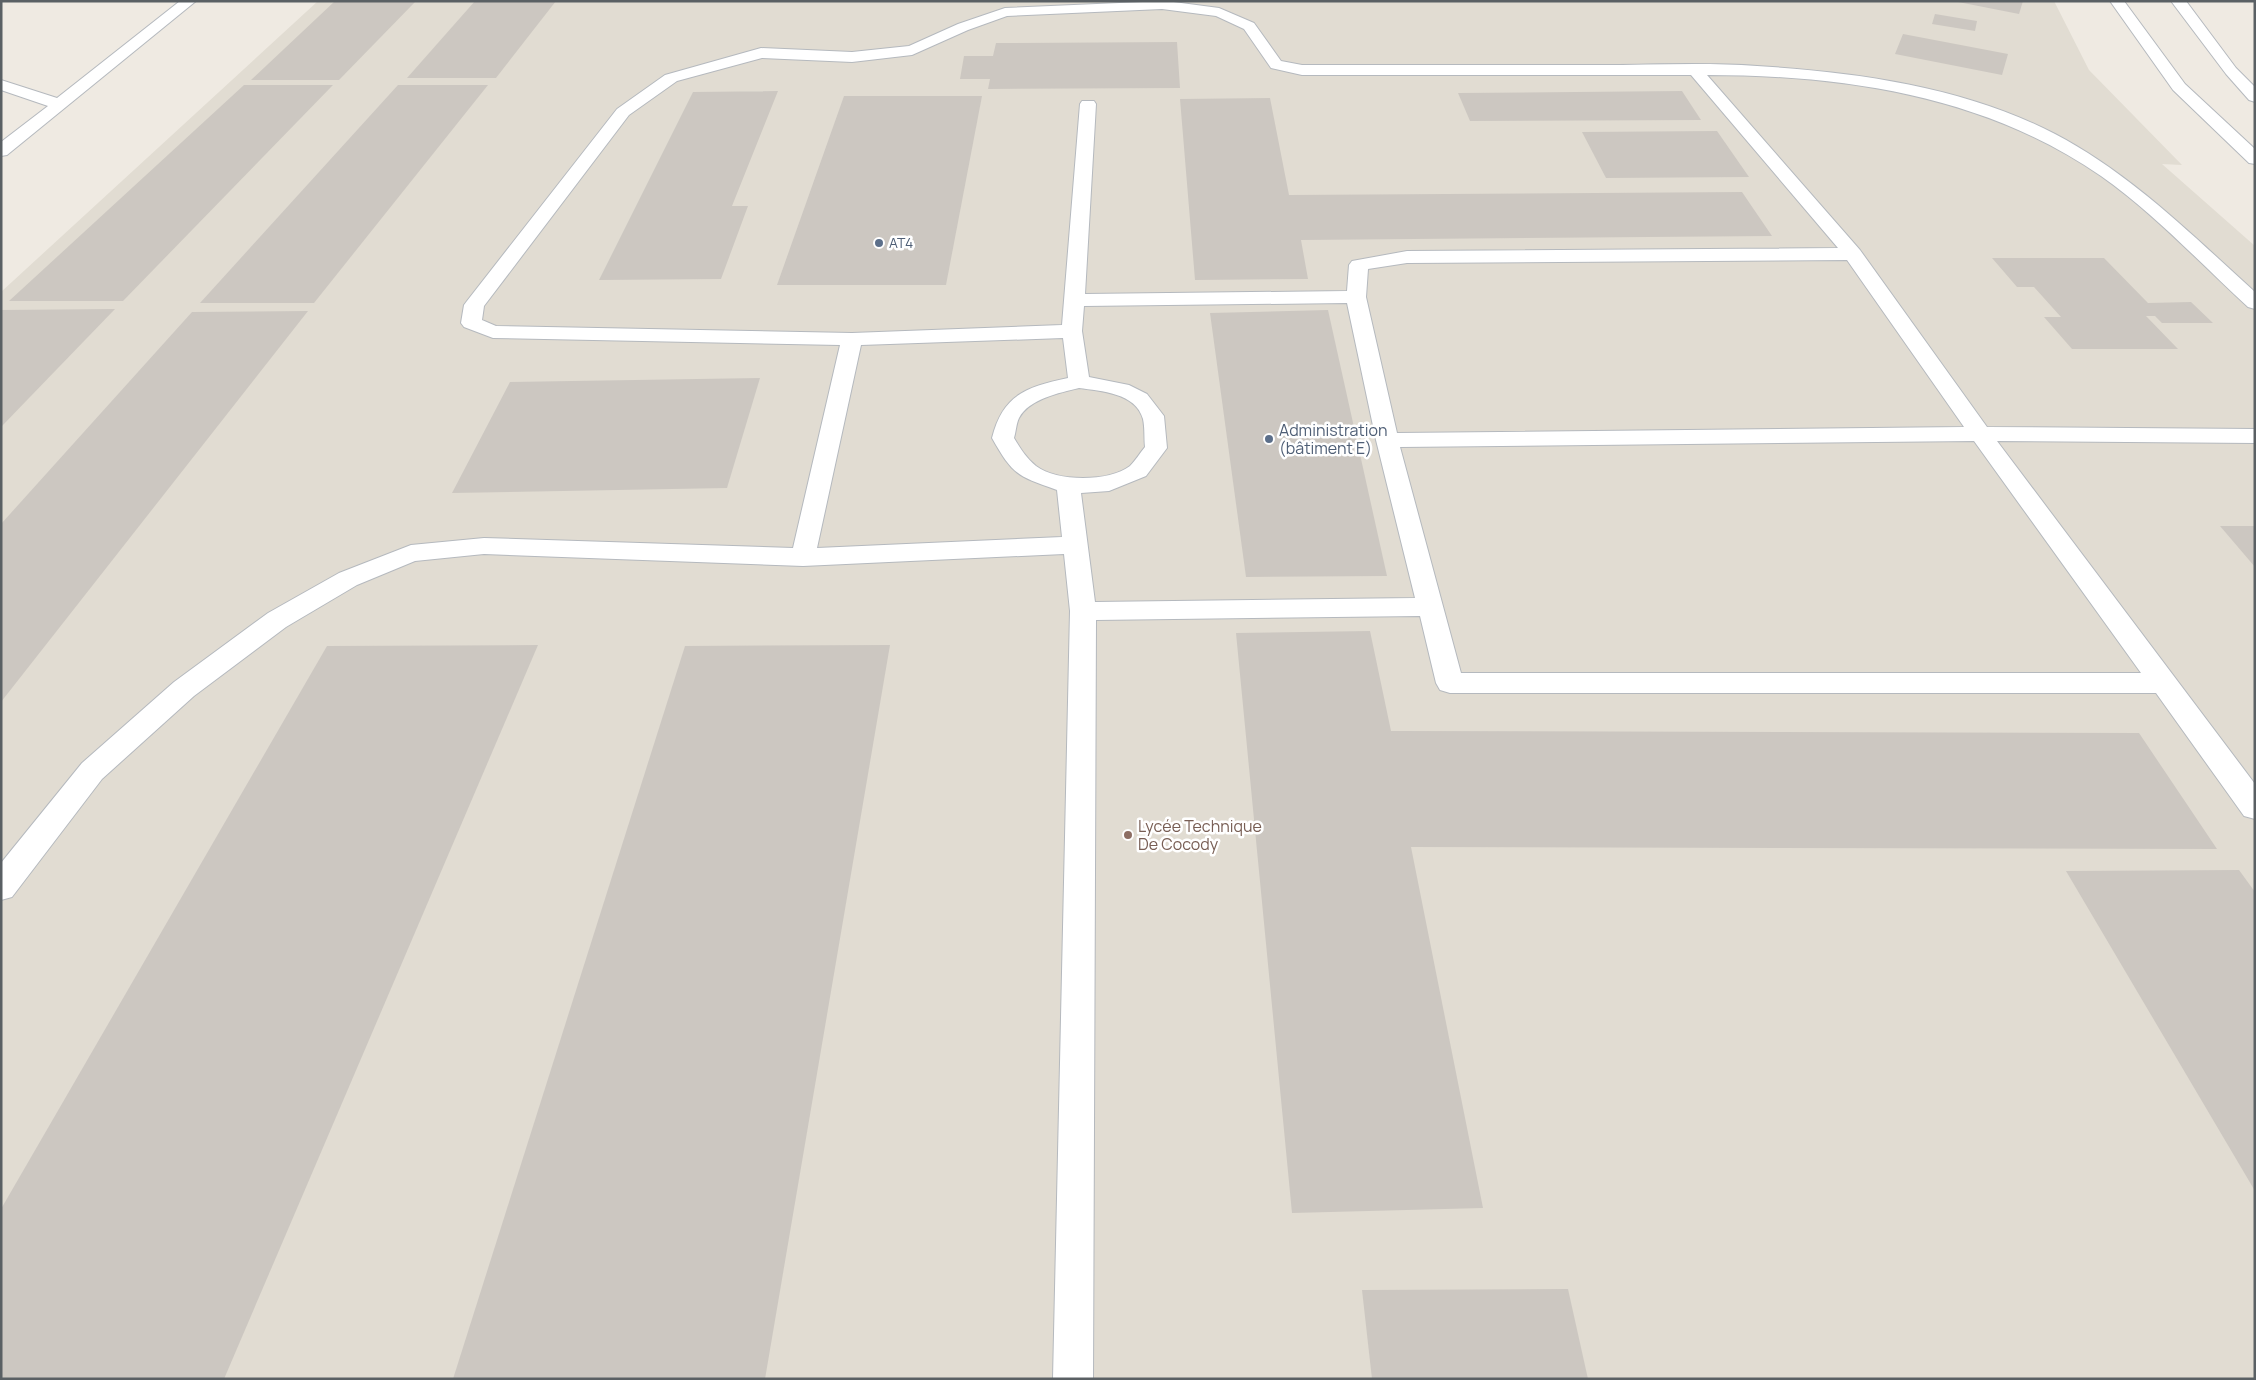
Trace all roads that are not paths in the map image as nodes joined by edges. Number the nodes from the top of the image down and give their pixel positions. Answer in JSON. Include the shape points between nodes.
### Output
{"nodes":[{"id":1,"x":189,"y":1,"type":"edge"},
{"id":2,"x":2117,"y":1,"type":"edge"},
{"id":3,"x":2178,"y":1,"type":"edge"},
{"id":4,"x":1695,"y":70,"type":"junction"},
{"id":5,"x":1,"y":85,"type":"edge"},
{"id":6,"x":2255,"y":97,"type":"edge"},
{"id":7,"x":59,"y":104,"type":"junction"},
{"id":8,"x":1088,"y":104,"type":"dead end"},
{"id":9,"x":1,"y":151,"type":"edge"},
{"id":10,"x":2255,"y":159,"type":"edge"},
{"id":11,"x":1853,"y":254,"type":"junction"},
{"id":12,"x":1356,"y":297,"type":"junction"},
{"id":13,"x":1074,"y":300,"type":"junction"},
{"id":14,"x":2255,"y":303,"type":"edge"},
{"id":15,"x":1072,"y":331,"type":"junction"},
{"id":16,"x":852,"y":339,"type":"junction"},
{"id":17,"x":1079,"y":382,"type":"junction"},
{"id":18,"x":1980,"y":434,"type":"junction"},
{"id":19,"x":2255,"y":436,"type":"edge"},
{"id":20,"x":1387,"y":440,"type":"junction"},
{"id":21,"x":1068,"y":486,"type":"junction"},
{"id":22,"x":1076,"y":545,"type":"junction"},
{"id":23,"x":803,"y":557,"type":"junction"},
{"id":24,"x":1430,"y":607,"type":"junction"},
{"id":25,"x":1082,"y":611,"type":"junction"},
{"id":26,"x":2162,"y":683,"type":"junction"},
{"id":27,"x":2255,"y":807,"type":"edge"},
{"id":28,"x":1,"y":887,"type":"edge"},
{"id":29,"x":1073,"y":1379,"type":"edge"}],
"edges":[{"from":1,"to":7,"type":"street"},
{"from":2,"to":10,"type":"street","via":[[2179,87]]},
{"from":3,"to":6,"type":"street"},
{"from":4,"to":11,"type":"street"},
{"from":4,"to":14,"type":"street","via":[[1828,75],[1889,85],[1945,97],[2021,124],[2085,158],[2142,199]]},
{"from":4,"to":16,"type":"street","via":[[1302,70],[1276,65],[1249,26],[1219,12],[1162,5],[1006,12],[912,50],[852,57],[761,53],[671,78],[623,112],[474,305],[472,323],[493,332]]},
{"from":5,"to":7,"type":"street"},
{"from":7,"to":9,"type":"street"},
{"from":8,"to":13,"type":"street"},
{"from":11,"to":12,"type":"street","via":[[1406,257],[1359,265]]},
{"from":11,"to":18,"type":"street"},
{"from":12,"to":13,"type":"street"},
{"from":12,"to":20,"type":"street"},
{"from":13,"to":15,"type":"street"},
{"from":15,"to":16,"type":"street"},
{"from":15,"to":17,"type":"street"},
{"from":16,"to":23,"type":"street"},
{"from":17,"to":21,"type":"street","via":[[1050,388],[1028,398],[1010,415],[1003,438],[1014,457],[1029,472]]},
{"from":17,"to":21,"type":"street","via":[[1116,386],[1139,398],[1154,417],[1156,448],[1138,470],[1109,483]]},
{"from":18,"to":19,"type":"street"},
{"from":18,"to":20,"type":"street"},
{"from":18,"to":26,"type":"street"},
{"from":20,"to":24,"type":"street"},
{"from":21,"to":22,"type":"street"},
{"from":22,"to":23,"type":"street"},
{"from":22,"to":25,"type":"street"},
{"from":23,"to":28,"type":"street","via":[[484,546],[411,553],[348,579],[277,620],[184,689],[92,771]]},
{"from":24,"to":25,"type":"street"},
{"from":24,"to":26,"type":"street","via":[[1450,683]]},
{"from":25,"to":29,"type":"street"},
{"from":26,"to":27,"type":"street"}]}
